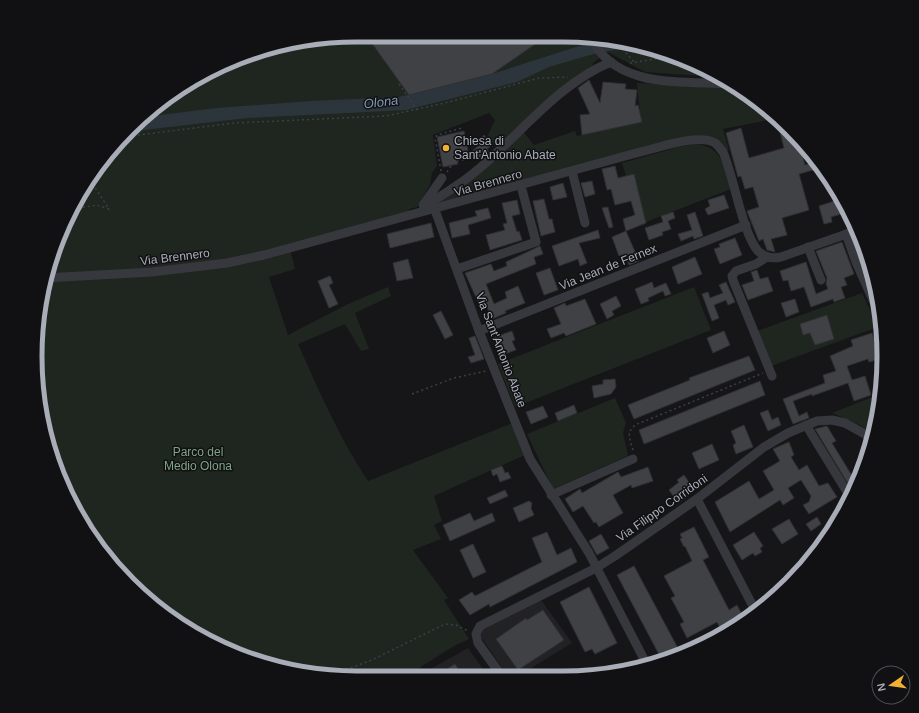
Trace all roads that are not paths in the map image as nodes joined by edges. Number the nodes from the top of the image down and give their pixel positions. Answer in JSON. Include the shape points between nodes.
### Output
{"nodes":[{"id":1,"x":595,"y":44,"type":"edge"},
{"id":2,"x":611,"y":63,"type":"junction"},
{"id":3,"x":719,"y":83,"type":"edge"},
{"id":4,"x":572,"y":171,"type":"junction"},
{"id":5,"x":442,"y":178,"type":"road end"},
{"id":6,"x":522,"y":186,"type":"junction"},
{"id":7,"x":424,"y":204,"type":"junction"},
{"id":8,"x":435,"y":210,"type":"junction"},
{"id":9,"x":414,"y":215,"type":"junction"},
{"id":10,"x":585,"y":223,"type":"dead end"},
{"id":11,"x":746,"y":225,"type":"junction"},
{"id":12,"x":851,"y":232,"type":"edge"},
{"id":13,"x":846,"y":234,"type":"junction"},
{"id":14,"x":808,"y":247,"type":"junction"},
{"id":15,"x":767,"y":257,"type":"junction"},
{"id":16,"x":457,"y":269,"type":"junction"},
{"id":17,"x":52,"y":278,"type":"edge"},
{"id":18,"x":820,"y":280,"type":"dead end"},
{"id":19,"x":871,"y":296,"type":"edge"},
{"id":20,"x":479,"y":331,"type":"junction"},
{"id":21,"x":771,"y":374,"type":"road end"},
{"id":22,"x":806,"y":425,"type":"junction"},
{"id":23,"x":867,"y":435,"type":"edge"},
{"id":24,"x":633,"y":459,"type":"road end"},
{"id":25,"x":847,"y":492,"type":"dead end"},
{"id":26,"x":552,"y":495,"type":"junction"},
{"id":27,"x":697,"y":499,"type":"junction"},
{"id":28,"x":596,"y":568,"type":"junction"},
{"id":29,"x":753,"y":607,"type":"edge"},
{"id":30,"x":644,"y":660,"type":"edge"},
{"id":31,"x":498,"y":671,"type":"edge"}],
"edges":[{"from":1,"to":2,"type":"street"},
{"from":2,"to":3,"type":"street","via":[[628,73],[644,78]]},
{"from":2,"to":7,"type":"street","via":[[588,74],[543,109],[478,172],[435,200]]},
{"from":4,"to":6,"type":"street","name":"Via Brennero"},
{"from":4,"to":10,"type":"street"},
{"from":4,"to":11,"type":"street","name":"Via Brennero","via":[[692,140],[715,143],[728,163]]},
{"from":5,"to":7,"type":"street"},
{"from":6,"to":8,"type":"street","name":"Via Brennero"},
{"from":6,"to":16,"type":"street","via":[[536,242]]},
{"from":7,"to":9,"type":"street"},
{"from":8,"to":9,"type":"street","name":"Via Brennero"},
{"from":8,"to":16,"type":"street","name":"Via Sant'Antonio Abate"},
{"from":9,"to":17,"type":"street","name":"Via Brennero","via":[[226,263],[152,272]]},
{"from":11,"to":15,"type":"street","name":"Via Brennero","via":[[756,247]]},
{"from":11,"to":20,"type":"street","name":"Via Jean de Fernex"},
{"from":12,"to":13,"type":"street"},
{"from":13,"to":14,"type":"street"},
{"from":13,"to":19,"type":"street"},
{"from":14,"to":15,"type":"street","via":[[777,258]]},
{"from":14,"to":18,"type":"street"},
{"from":15,"to":21,"type":"street","via":[[736,271],[732,276]]},
{"from":16,"to":20,"type":"street","name":"Via Sant'Antonio Abate"},
{"from":20,"to":26,"type":"street","name":"Via Sant'Antonio Abate","via":[[530,459]]},
{"from":22,"to":23,"type":"street","name":"Via Filippo Corridoni","via":[[836,420]]},
{"from":22,"to":25,"type":"street"},
{"from":22,"to":27,"type":"street","name":"Via Filippo Corridoni","via":[[768,444]]},
{"from":24,"to":26,"type":"street"},
{"from":26,"to":28,"type":"street","name":"Via Sant'Antonio Abate"},
{"from":27,"to":28,"type":"street","name":"Via Filippo Corridoni"},
{"from":27,"to":29,"type":"street"},
{"from":28,"to":30,"type":"street","name":"Via Sant'Antonio Abate"},
{"from":28,"to":31,"type":"street","name":"Via Filippo Corridoni","via":[[480,626],[477,638]]}]}
